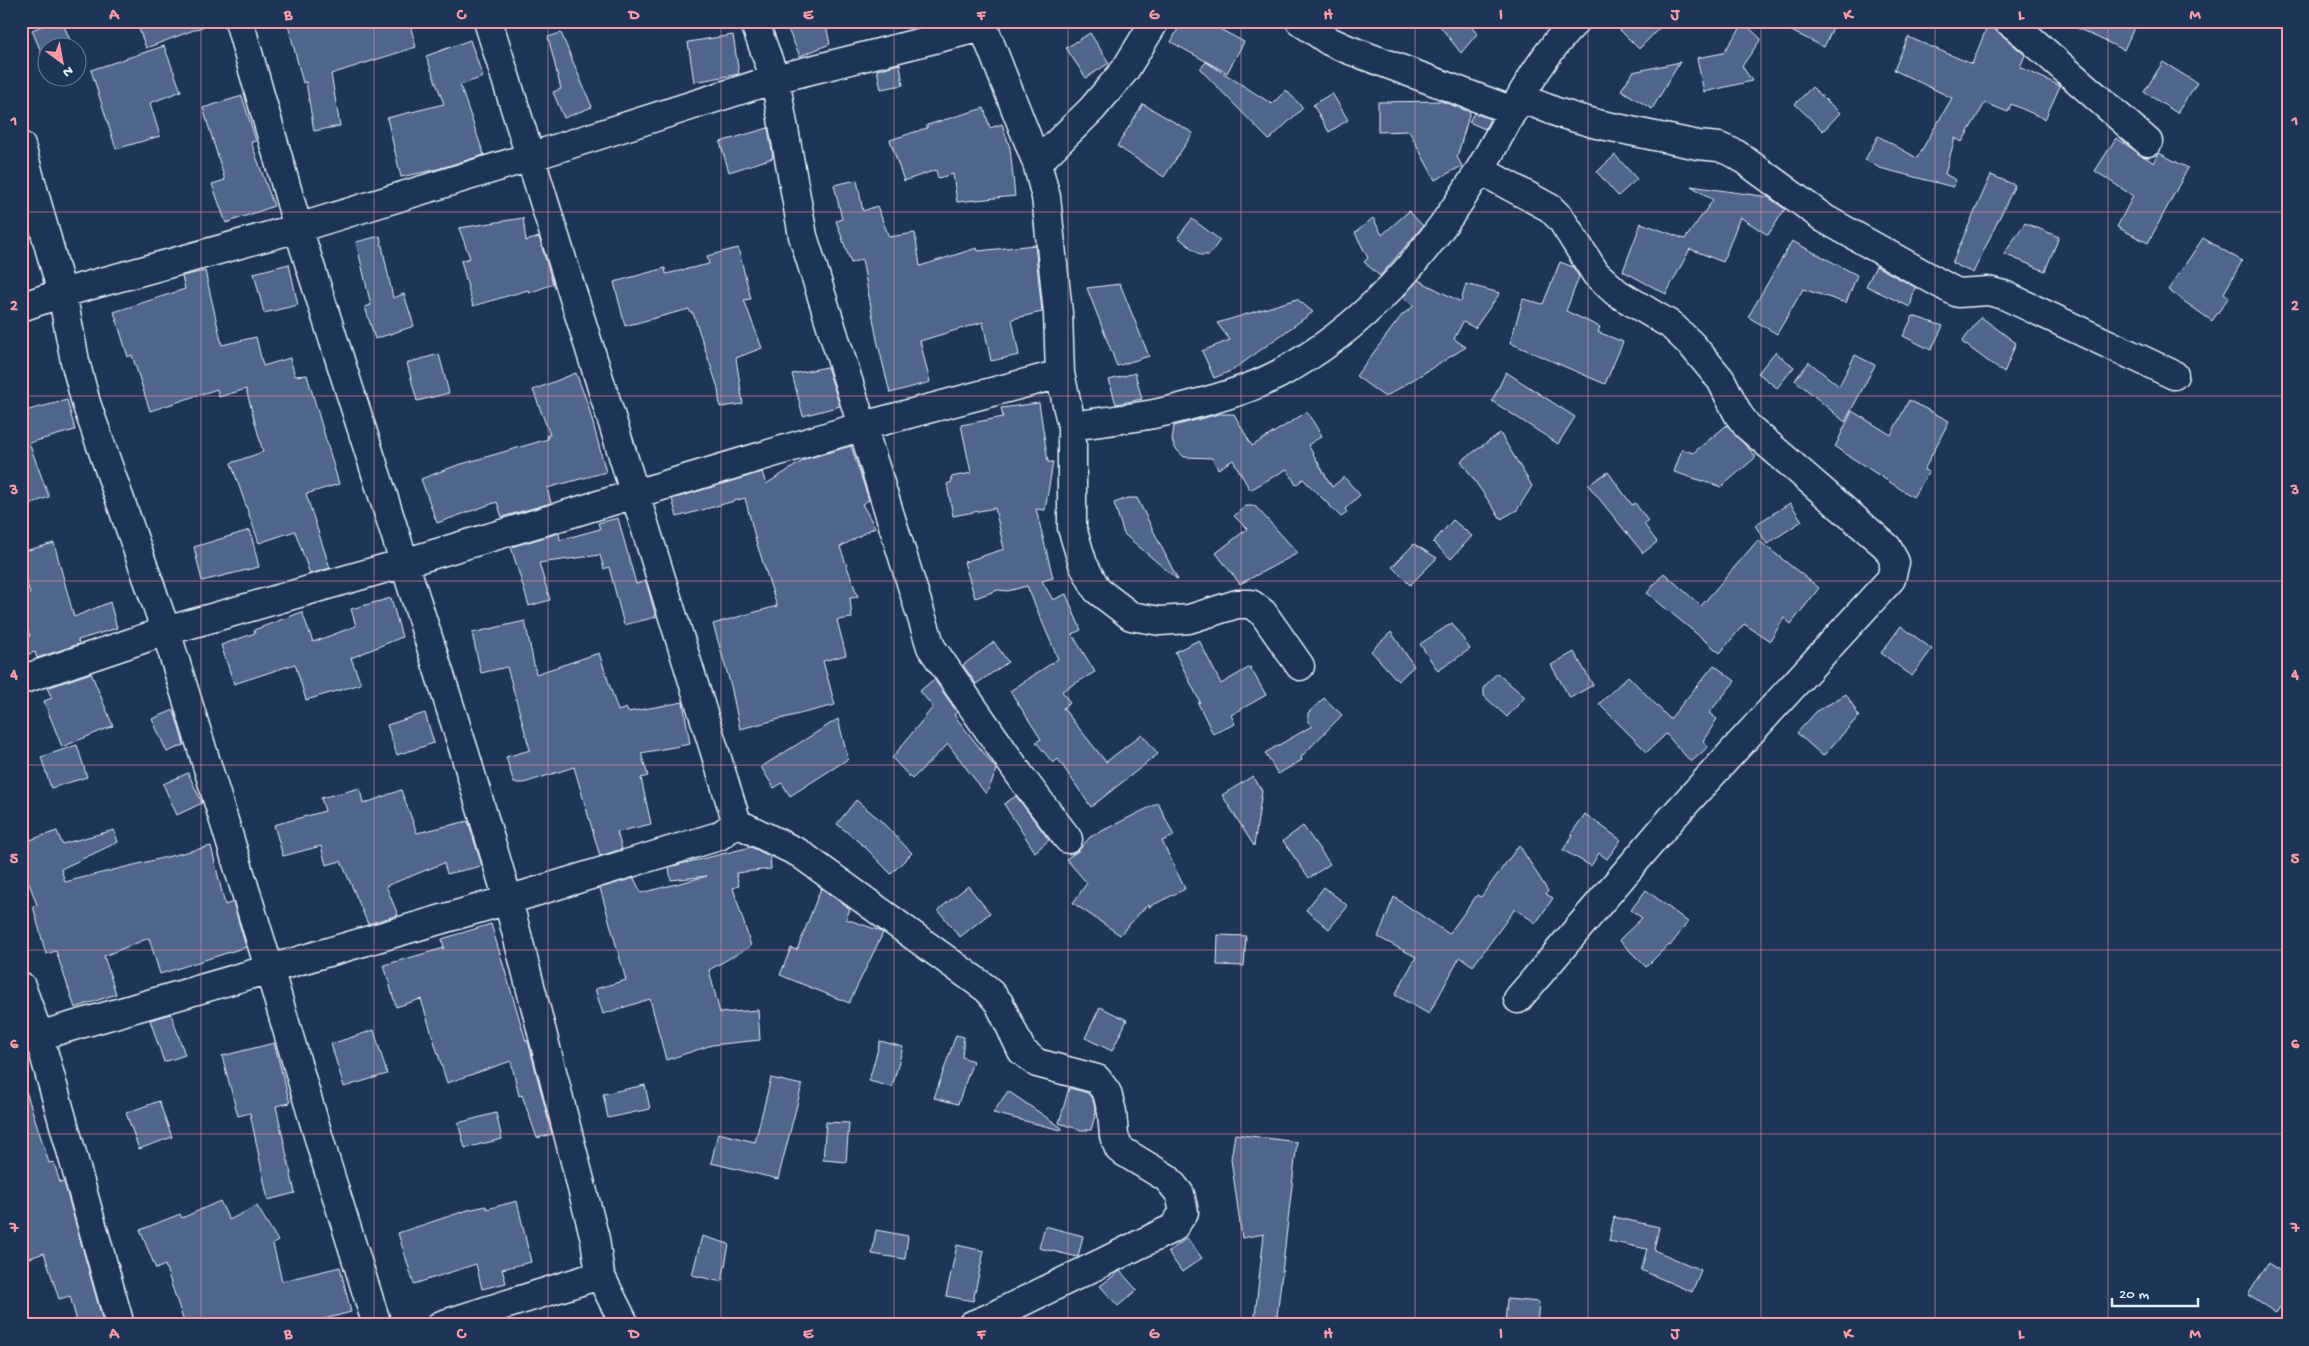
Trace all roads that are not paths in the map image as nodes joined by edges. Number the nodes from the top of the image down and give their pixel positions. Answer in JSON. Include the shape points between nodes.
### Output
{"nodes":[{"id":1,"x":238,"y":21,"type":"edge"},
{"id":2,"x":488,"y":21,"type":"edge"},
{"id":3,"x":754,"y":21,"type":"edge"},
{"id":4,"x":1156,"y":21,"type":"edge"},
{"id":5,"x":1300,"y":21,"type":"edge"},
{"id":6,"x":1576,"y":21,"type":"edge"},
{"id":7,"x":2008,"y":21,"type":"edge"},
{"id":8,"x":982,"y":24,"type":"edge"},
{"id":9,"x":775,"y":79,"type":"junction"},
{"id":10,"x":1517,"y":104,"type":"junction"},
{"id":11,"x":2148,"y":142,"type":"dead end"},
{"id":12,"x":21,"y":146,"type":"edge"},
{"id":13,"x":530,"y":157,"type":"junction"},
{"id":14,"x":1037,"y":163,"type":"junction"},
{"id":15,"x":1480,"y":170,"type":"junction"},
{"id":16,"x":298,"y":228,"type":"junction"},
{"id":17,"x":62,"y":293,"type":"junction"},
{"id":18,"x":21,"y":307,"type":"edge"},
{"id":19,"x":1060,"y":374,"type":"junction"},
{"id":20,"x":2174,"y":374,"type":"dead end"},
{"id":21,"x":863,"y":426,"type":"junction"},
{"id":22,"x":1072,"y":426,"type":"junction"},
{"id":23,"x":634,"y":493,"type":"junction"},
{"id":24,"x":404,"y":563,"type":"junction"},
{"id":25,"x":166,"y":631,"type":"junction"},
{"id":26,"x":1300,"y":666,"type":"dead end"},
{"id":27,"x":21,"y":680,"type":"edge"},
{"id":28,"x":737,"y":823,"type":"junction"},
{"id":29,"x":1068,"y":839,"type":"dead end"},
{"id":30,"x":508,"y":900,"type":"junction"},
{"id":31,"x":269,"y":968,"type":"junction"},
{"id":32,"x":21,"y":986,"type":"edge"},
{"id":33,"x":1518,"y":999,"type":"dead end"},
{"id":34,"x":30,"y":1038,"type":"edge"},
{"id":35,"x":600,"y":1275,"type":"junction"},
{"id":36,"x":120,"y":1325,"type":"edge"},
{"id":37,"x":377,"y":1325,"type":"edge"},
{"id":38,"x":441,"y":1325,"type":"edge"},
{"id":39,"x":625,"y":1325,"type":"edge"},
{"id":40,"x":972,"y":1325,"type":"edge"}],
"edges":[{"from":1,"to":16,"type":"street"},
{"from":2,"to":13,"type":"street"},
{"from":3,"to":9,"type":"street"},
{"from":4,"to":14,"type":"street","via":[[1125,70],[1092,109]]},
{"from":5,"to":10,"type":"street","via":[[1348,50]]},
{"from":6,"to":10,"type":"street","via":[[1543,59]]},
{"from":7,"to":11,"type":"street"},
{"from":8,"to":9,"type":"street"},
{"from":8,"to":14,"type":"street"},
{"from":9,"to":13,"type":"street"},
{"from":9,"to":21,"type":"street","via":[[803,236]]},
{"from":10,"to":15,"type":"street"},
{"from":10,"to":20,"type":"street","via":[[1597,124],[1718,147],[1736,154],[1825,219],[1948,288],[1958,293],[1988,291],[2004,295]]},
{"from":12,"to":17,"type":"street"},
{"from":13,"to":16,"type":"street"},
{"from":13,"to":23,"type":"street"},
{"from":14,"to":19,"type":"street","via":[[1046,197],[1058,313]]},
{"from":15,"to":22,"type":"street","via":[[1448,220],[1411,266],[1384,297],[1334,340],[1278,375],[1226,395],[1170,411]]},
{"from":15,"to":33,"type":"street","via":[[1550,208],[1561,219],[1596,274],[1618,293],[1671,325],[1692,345],[1721,380],[1747,426],[1887,547],[1895,562],[1891,579],[1672,818]]},
{"from":16,"to":17,"type":"street"},
{"from":16,"to":24,"type":"street"},
{"from":17,"to":18,"type":"street"},
{"from":17,"to":25,"type":"street","via":[[86,403]]},
{"from":19,"to":21,"type":"street"},
{"from":19,"to":22,"type":"street"},
{"from":21,"to":23,"type":"street"},
{"from":21,"to":29,"type":"street","via":[[931,647]]},
{"from":22,"to":26,"type":"street","via":[[1072,528],[1083,564],[1097,590],[1132,616],[1160,621],[1189,619],[1237,604],[1251,604],[1263,613]]},
{"from":23,"to":24,"type":"street"},
{"from":23,"to":28,"type":"street"},
{"from":24,"to":25,"type":"street"},
{"from":24,"to":30,"type":"street"},
{"from":25,"to":27,"type":"street"},
{"from":25,"to":31,"type":"street"},
{"from":28,"to":30,"type":"street","via":[[719,836]]},
{"from":28,"to":40,"type":"street","via":[[799,854],[987,989],[999,1003],[1022,1051],[1037,1063],[1096,1079],[1107,1093],[1119,1149],[1167,1178],[1180,1194],[1184,1212],[1173,1228]]},
{"from":30,"to":31,"type":"street"},
{"from":30,"to":35,"type":"street","via":[[595,1239]]},
{"from":31,"to":34,"type":"street"},
{"from":31,"to":37,"type":"street"},
{"from":32,"to":34,"type":"street"},
{"from":34,"to":36,"type":"street"},
{"from":35,"to":38,"type":"street"},
{"from":35,"to":39,"type":"street"}]}
